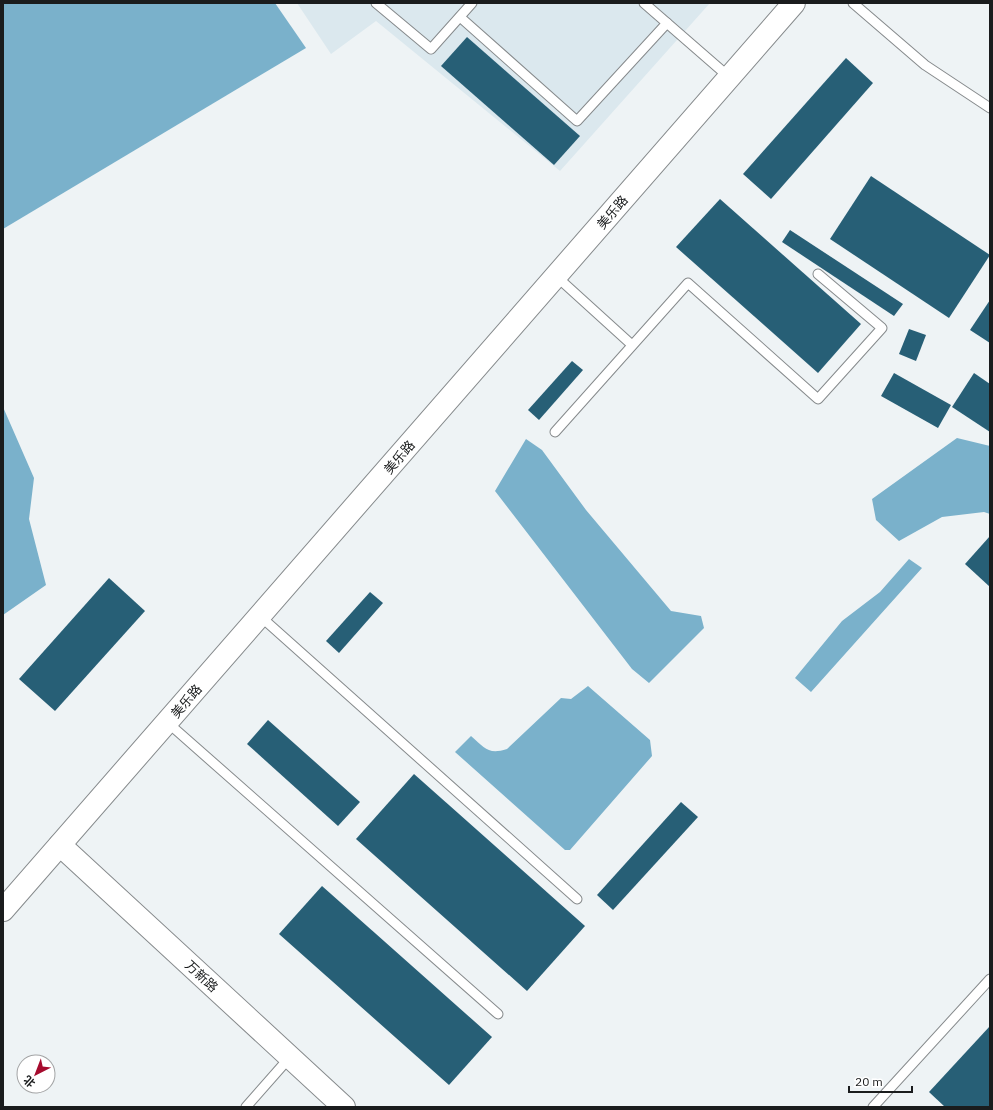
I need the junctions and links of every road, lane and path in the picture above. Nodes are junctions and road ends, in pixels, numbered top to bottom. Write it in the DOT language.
graph roads {
  1 [pos="376,3"];
  2 [pos="472,3"];
  3 [pos="644,3"];
  4 [pos="794,3"];
  5 [pos="853,3"];
  6 [pos="460,17"];
  7 [pos="667,23"];
  8 [pos="729,77"];
  9 [pos="990,108"];
  10 [pos="818,274"];
  11 [pos="556,276"];
  12 [pos="632,345"];
  13 [pos="555,432"];
  14 [pos="260,616"];
  15 [pos="167,722"];
  16 [pos="60,845"];
  17 [pos="577,899"];
  18 [pos="3,910"];
  19 [pos="990,979"];
  20 [pos="498,1014"];
  21 [pos="290,1057"];
  22 [pos="875,1106"];
  23 [pos="246,1107"];
  24 [pos="344,1107"];
  1 -- 6 [label="lane"];
  2 -- 6 [label="lane"];
  3 -- 7 [label="lane"];
  4 -- 8 [label="street, 美乐路"];
  5 -- 9 [label="lane"];
  6 -- 7 [label="lane"];
  7 -- 8 [label="lane"];
  8 -- 11 [label="street, 美乐路"];
  10 -- 12 [label="lane"];
  11 -- 12 [label="lane"];
  11 -- 14 [label="street, 美乐路"];
  12 -- 13 [label="lane"];
  14 -- 15 [label="street, 美乐路"];
  14 -- 17 [label="lane"];
  15 -- 16 [label="street, 美乐路"];
  15 -- 20 [label="lane"];
  16 -- 18 [label="street, 美乐路"];
  16 -- 21 [label="street, 万新路"];
  19 -- 22 [label="lane"];
  21 -- 23 [label="lane"];
  21 -- 24 [label="street, 万新路"];
}
